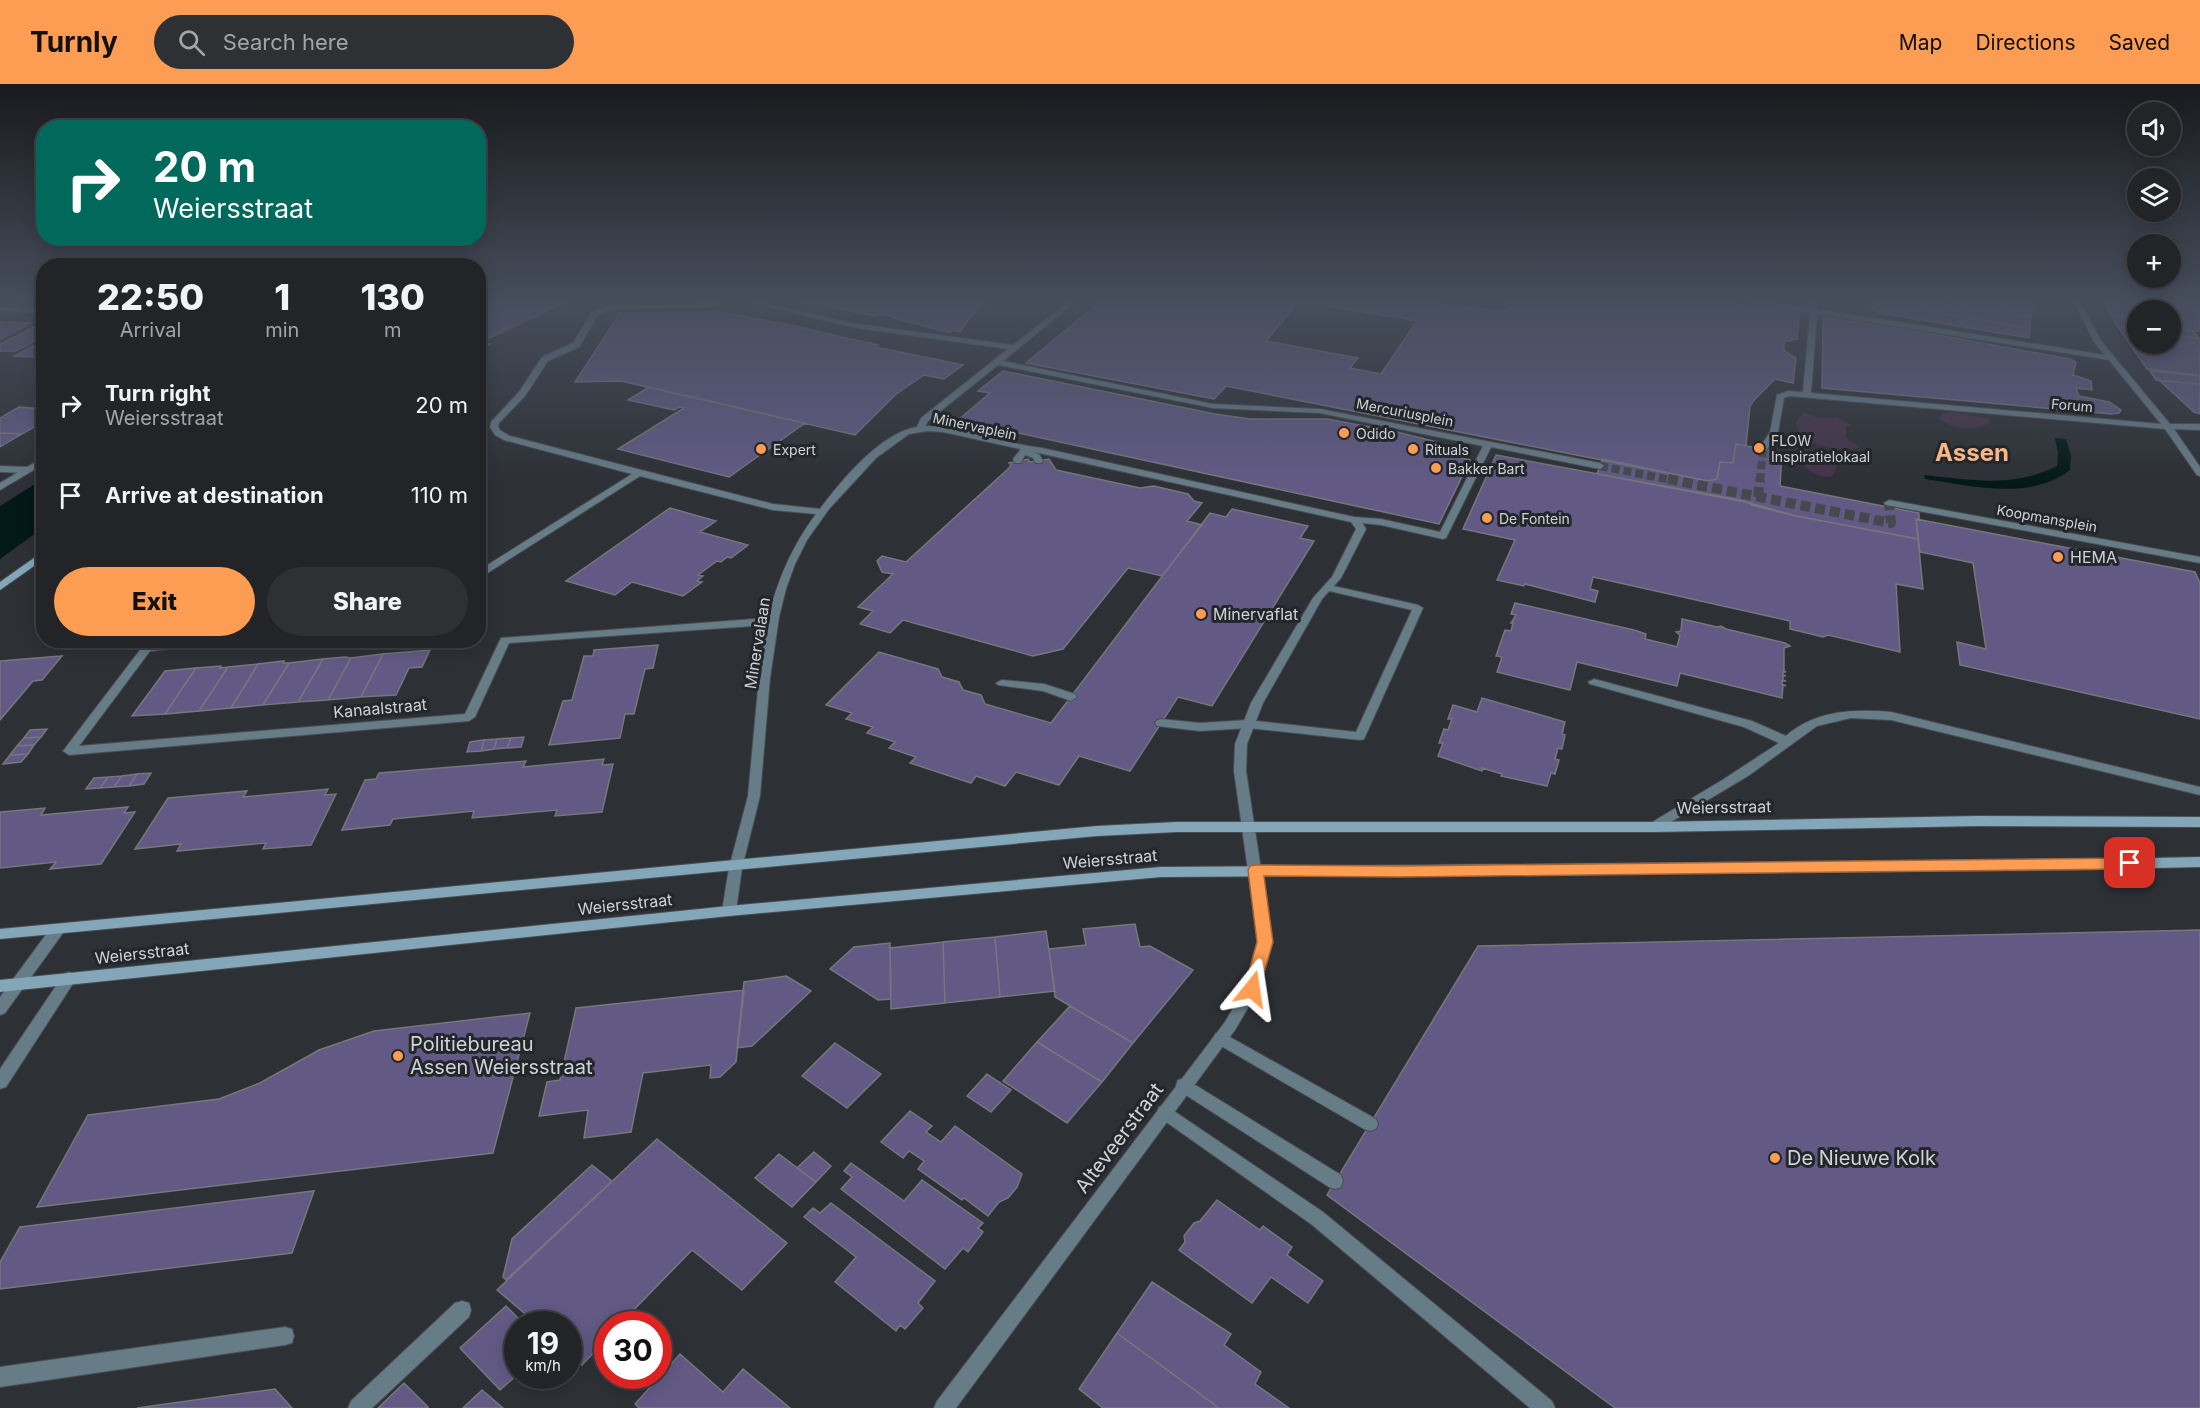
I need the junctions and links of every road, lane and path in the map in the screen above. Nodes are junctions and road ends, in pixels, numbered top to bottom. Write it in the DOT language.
graph roads {
  1 [pos="544,362"];
  2 [pos="997,362"];
  3 [pos="1808,362"];
  4 [pos="2113,362"];
  5 [pos="1807,394"];
  6 [pos="2168,426"];
  7 [pos="2200,427"];
  8 [pos="920,429"];
  9 [pos="1488,444"];
  10 [pos="1763,449"];
  11 [pos="1024,451"];
  12 [pos="1018,461"];
  13 [pos="1039,461"];
  14 [pos="36,465"];
  15 [pos="1600,466"];
  16 [pos="0,468"];
  17 [pos="27,470"];
  18 [pos="639,473"];
  19 [pos="2200,473"];
  20 [pos="0,487"];
  21 [pos="1889,503"];
  22 [pos="823,512"];
  23 [pos="1354,520"];
  24 [pos="36,560"];
  25 [pos="2200,560"];
  26 [pos="486,571"];
  27 [pos="0,587"];
  28 [pos="1329,588"];
  29 [pos="774,621"];
  30 [pos="147,648"];
  31 [pos="1594,682"];
  32 [pos="1002,683"];
  33 [pos="1071,697"];
  34 [pos="1161,723"];
  35 [pos="1248,724"];
  36 [pos="1788,742"];
  37 [pos="2200,791"];
  38 [pos="2200,822"];
  39 [pos="1654,826"];
  40 [pos="1249,827"];
  41 [pos="2200,861"];
  42 [pos="736,864"];
  43 [pos="1255,870"];
  44 [pos="729,911"];
  45 [pos="58,929"];
  46 [pos="0,934"];
  47 [pos="69,978"];
  48 [pos="20,984"];
  49 [pos="0,986"];
  50 [pos="0,1009"];
  51 [pos="1221,1038"];
  52 [pos="0,1082"];
  53 [pos="1184,1085"];
  54 [pos="1165,1112"];
  55 [pos="1370,1124"];
  56 [pos="1335,1181"];
  57 [pos="462,1310"];
  58 [pos="285,1336"];
  59 [pos="0,1377"];
  60 [pos="358,1408"];
  61 [pos="944,1408"];
  62 [pos="1545,1408"];
  1 -- 18 [label="street"];
  2 -- 8 [label="street, Minervalaan"];
  2 -- 9 [label="street, Mercuriusplein"];
  3 -- 5 [label="street"];
  4 -- 6 [label="street"];
  5 -- 6 [label="street, Forum"];
  5 -- 10 [label="street"];
  6 -- 7 [label="street, Forum"];
  6 -- 19 [label="street"];
  8 -- 11 [label="street, Minervaplein"];
  8 -- 22 [label="street, Minervalaan"];
  9 -- 15 [label="street, Mercuriusplein"];
  9 -- 23 [label="street"];
  11 -- 12 [label="street"];
  11 -- 13 [label="street"];
  11 -- 23 [label="street"];
  14 -- 17 [label="street"];
  16 -- 17 [label="street"];
  17 -- 20 [label="street"];
  18 -- 22 [label="street"];
  18 -- 26 [label="street"];
  21 -- 25 [label="street, Koopmansplein"];
  22 -- 29 [label="street, Minervalaan"];
  23 -- 28 [label="street"];
  24 -- 27 [label="main road"];
  28 -- 35 [label="street"];
  28 -- 35 [label="street"];
  29 -- 30 [label="street, Kanaalstraat"];
  29 -- 42 [label="street, Minervalaan"];
  31 -- 36 [label="street"];
  32 -- 33 [label="street"];
  34 -- 35 [label="street"];
  35 -- 40 [label="street"];
  36 -- 37 [label="street"];
  36 -- 39 [label="street"];
  38 -- 39 [label="main road, Weiersstraat"];
  39 -- 40 [label="main road, Weiersstraat"];
  40 -- 42 [label="main road, Weiersstraat"];
  40 -- 43 [label="street"];
  41 -- 43 [label="main road, Weiersstraat"];
  42 -- 44 [label="street, Minervalaan"];
  42 -- 45 [label="main road, Weiersstraat"];
  43 -- 44 [label="main road, Weiersstraat"];
  43 -- 51 [label="street, Alteveerstraat"];
  44 -- 47 [label="main road, Weiersstraat"];
  45 -- 46 [label="main road, Weiersstraat"];
  45 -- 48 [label="street"];
  47 -- 48 [label="main road, Weiersstraat"];
  47 -- 52 [label="street"];
  48 -- 49 [label="main road, Weiersstraat"];
  48 -- 50 [label="street"];
  51 -- 53 [label="street, Alteveerstraat"];
  51 -- 55 [label="street"];
  53 -- 54 [label="street, Alteveerstraat"];
  53 -- 56 [label="street"];
  54 -- 61 [label="street, Alteveerstraat"];
  54 -- 62 [label="street"];
  57 -- 60 [label="street"];
  58 -- 59 [label="street"];
}
